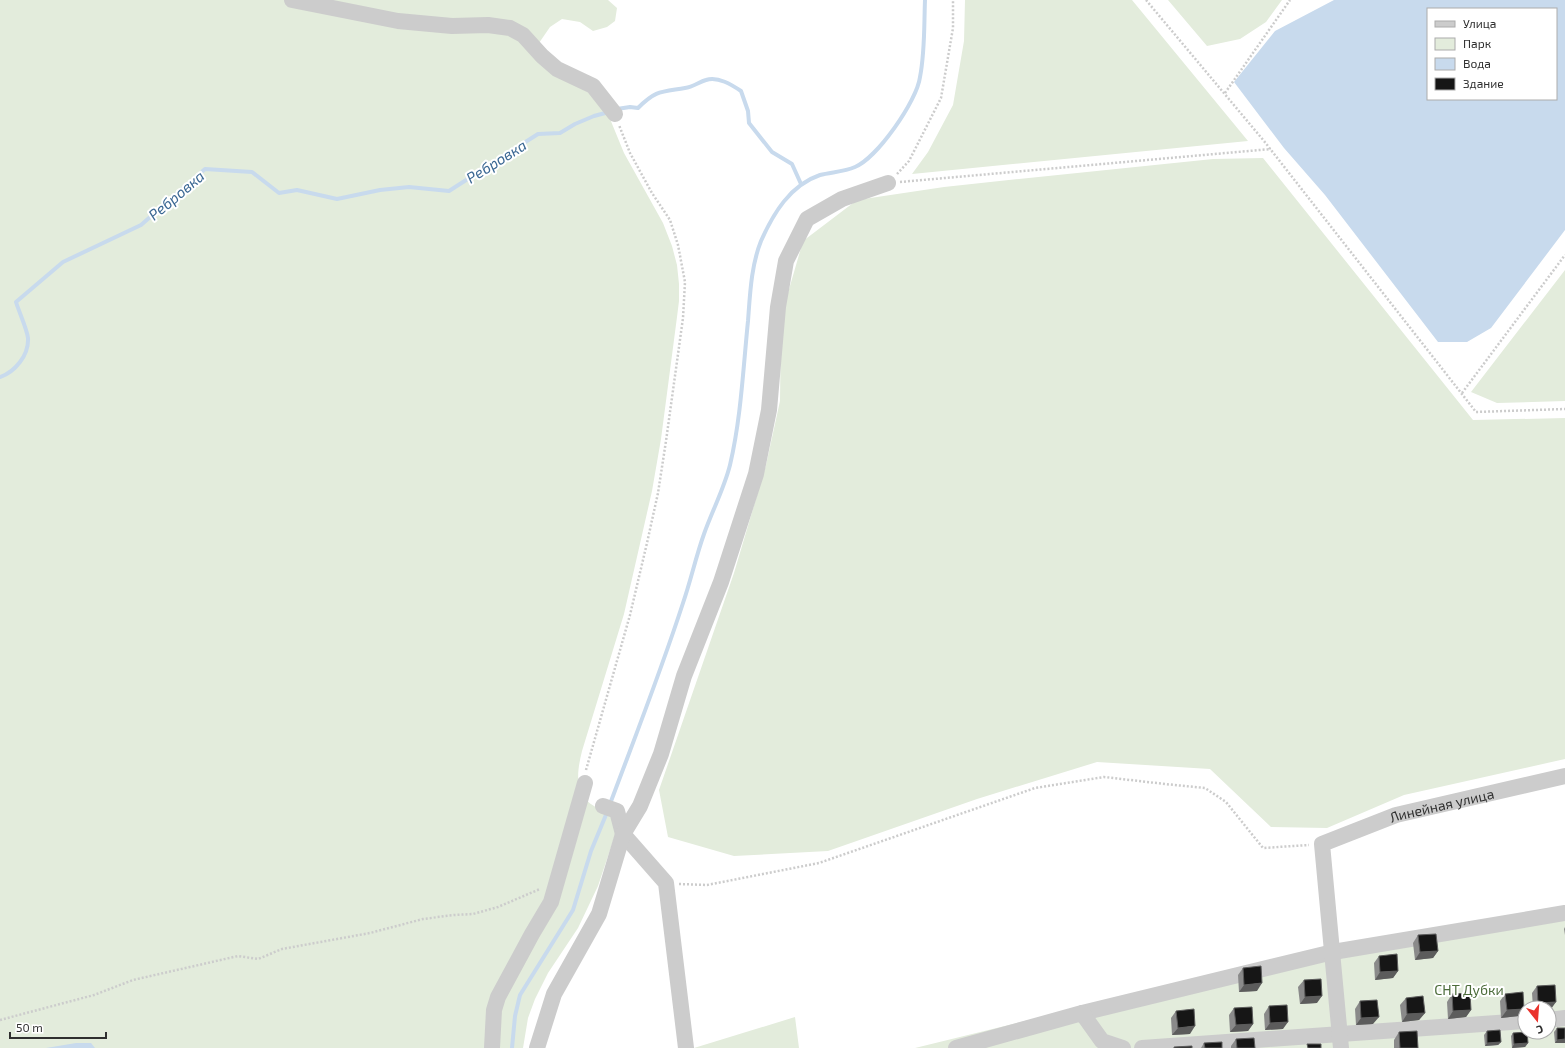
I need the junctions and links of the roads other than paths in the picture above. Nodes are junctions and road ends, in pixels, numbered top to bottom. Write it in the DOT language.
graph roads {
  1 [pos="292,0"];
  2 [pos="615,114"];
  3 [pos="888,183"];
  4 [pos="1565,776"];
  5 [pos="585,783"];
  6 [pos="610,808"];
  7 [pos="623,834"];
  8 [pos="1565,913"];
  9 [pos="1333,952"];
  10 [pos="1082,1013"];
  11 [pos="1517,1022"];
  12 [pos="1341,1041"];
  13 [pos="492,1048"];
  14 [pos="537,1048"];
  15 [pos="686,1048"];
  16 [pos="956,1048"];
  17 [pos="1123,1048"];
  18 [pos="1142,1048"];
  1 -- 2 [label="street"];
  3 -- 7 [label="street"];
  4 -- 9 [label="street, Линейная улица"];
  5 -- 13 [label="street"];
  6 -- 7 [label="street"];
  7 -- 14 [label="street"];
  7 -- 15 [label="street"];
  8 -- 9 [label="street"];
  9 -- 10 [label="street"];
  9 -- 12 [label="street"];
  10 -- 16 [label="street"];
  10 -- 17 [label="street"];
  11 -- 12 [label="street"];
  12 -- 18 [label="street"];
}
